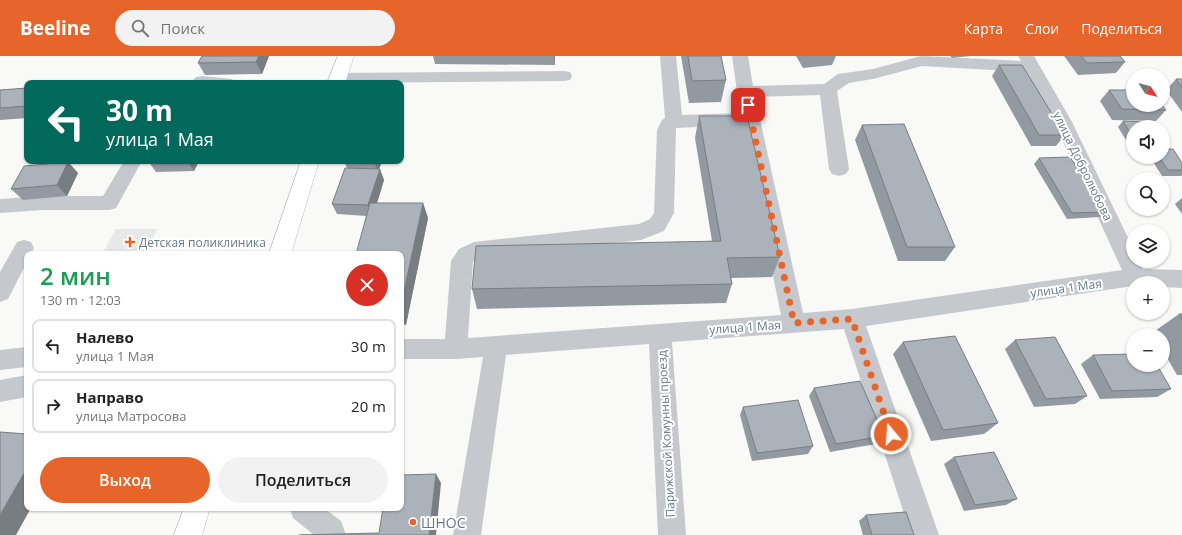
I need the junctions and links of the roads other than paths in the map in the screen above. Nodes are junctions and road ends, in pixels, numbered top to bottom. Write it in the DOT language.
graph roads {
  1 [pos="346,56"];
  2 [pos="668,56"];
  3 [pos="740,56"];
  4 [pos="921,59"];
  5 [pos="1029,61"];
  6 [pos="564,76"];
  7 [pos="337,80"];
  8 [pos="828,88"];
  9 [pos="746,92"];
  10 [pos="750,119"];
  11 [pos="674,121"];
  12 [pos="131,164"];
  13 [pos="309,164"];
  14 [pos="839,169"];
  15 [pos="0,206"];
  16 [pos="24,248"];
  17 [pos="281,251"];
  18 [pos="1136,276"];
  19 [pos="1126,278"];
  20 [pos="1170,278"];
  21 [pos="1182,279"];
  22 [pos="0,293"];
  23 [pos="852,319"];
  24 [pos="794,323"];
  25 [pos="660,334"];
  26 [pos="496,346"];
  27 [pos="456,349"];
  28 [pos="404,350"];
  29 [pos="24,357"];
  30 [pos="0,360"];
  31 [pos="24,387"];
  32 [pos="0,391"];
  33 [pos="196,511"];
  34 [pos="307,511"];
  35 [pos="188,535"];
  36 [pos="332,535"];
  37 [pos="467,535"];
  38 [pos="672,535"];
  39 [pos="925,535"];
  1 -- 7 [label="main road"];
  2 -- 11 [label="street"];
  3 -- 9 [label="street"];
  4 -- 5 [label="street"];
  4 -- 8 [label="street"];
  5 -- 18 [label="street, улица Добролюбова"];
  6 -- 7 [label="street"];
  8 -- 9 [label="street"];
  8 -- 14 [label="street"];
  9 -- 10 [label="street"];
  10 -- 11 [label="street"];
  10 -- 24 [label="street"];
  11 -- 27 [label="street"];
  12 -- 15 [label="street"];
  13 -- 17 [label="main road"];
  16 -- 22 [label="street"];
  19 -- 23 [label="street, улица 1 Мая"];
  20 -- 21 [label="street, улица 1 Мая"];
  23 -- 24 [label="street, улица 1 Мая"];
  23 -- 39 [label="street"];
  24 -- 25 [label="street, улица 1 Мая"];
  25 -- 26 [label="street, улица 1 Мая"];
  25 -- 38 [label="street, Парижской Комунны проезд"];
  26 -- 27 [label="street, улица 1 Мая"];
  26 -- 37 [label="street"];
  27 -- 28 [label="street, улица 1 Мая"];
  29 -- 30 [label="street"];
  31 -- 32 [label="street"];
  33 -- 35 [label="main road"];
  34 -- 36 [label="street"];
}
